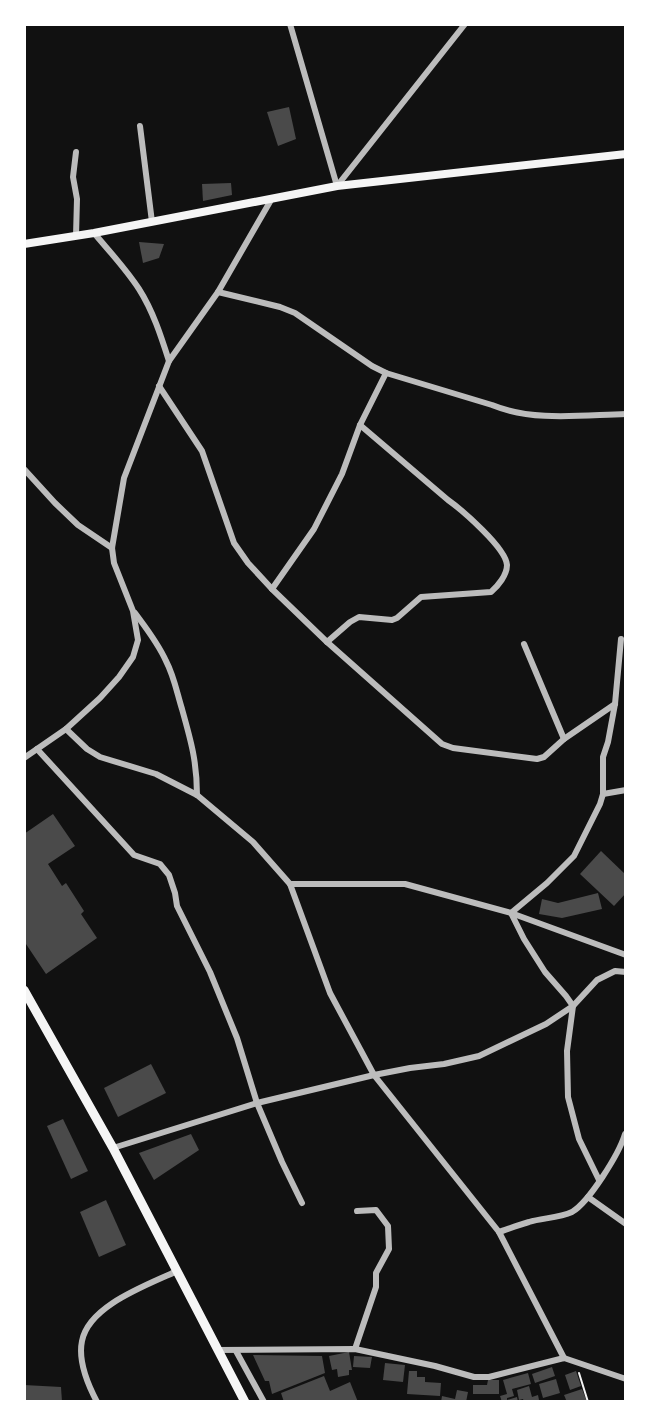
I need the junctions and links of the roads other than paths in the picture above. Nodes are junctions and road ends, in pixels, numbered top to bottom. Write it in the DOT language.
graph roads {
  1 [pos="290,24"];
  2 [pos="465,24"];
  3 [pos="140,126"];
  4 [pos="76,152"];
  5 [pos="626,154"];
  6 [pos="337,186"];
  7 [pos="271,200"];
  8 [pos="152,222"];
  9 [pos="94,233"];
  10 [pos="76,236"];
  11 [pos="24,244"];
  12 [pos="218,292"];
  13 [pos="169,361"];
  14 [pos="386,373"];
  15 [pos="159,386"];
  16 [pos="626,414"];
  17 [pos="360,425"];
  18 [pos="24,469"];
  19 [pos="112,548"];
  20 [pos="272,589"];
  21 [pos="133,611"];
  22 [pos="621,639"];
  23 [pos="327,642"];
  24 [pos="524,644"];
  25 [pos="615,704"];
  26 [pos="66,729"];
  27 [pos="564,739"];
  28 [pos="37,749"];
  29 [pos="24,758"];
  30 [pos="626,790"];
  31 [pos="603,794"];
  32 [pos="197,795"];
  33 [pos="290,884"];
  34 [pos="511,913"];
  35 [pos="626,955"];
  36 [pos="626,972"];
  37 [pos="25,995"];
  38 [pos="573,1006"];
  39 [pos="374,1075"];
  40 [pos="257,1103"];
  41 [pos="625,1134"];
  42 [pos="113,1148"];
  43 [pos="599,1180"];
  44 [pos="588,1197"];
  45 [pos="302,1203"];
  46 [pos="357,1211"];
  47 [pos="626,1224"];
  48 [pos="499,1232"];
  49 [pos="177,1271"];
  50 [pos="355,1349"];
  51 [pos="218,1350"];
  52 [pos="236,1351"];
  53 [pos="564,1358"];
  54 [pos="626,1379"];
  55 [pos="91,1390"];
  56 [pos="88,1402"];
  57 [pos="97,1402"];
  58 [pos="245,1402"];
  59 [pos="264,1402"];
  1 -- 6 [label="street"];
  2 -- 6 [label="street"];
  3 -- 8 [label="street"];
  4 -- 10 [label="street"];
  5 -- 6 [label="main road"];
  6 -- 7 [label="main road"];
  7 -- 8 [label="main road"];
  7 -- 12 [label="street"];
  8 -- 9 [label="main road"];
  9 -- 10 [label="main road"];
  9 -- 13 [label="street"];
  10 -- 11 [label="main road"];
  12 -- 13 [label="street"];
  12 -- 14 [label="street"];
  13 -- 15 [label="street"];
  14 -- 16 [label="street"];
  14 -- 17 [label="street"];
  15 -- 19 [label="street"];
  15 -- 20 [label="street"];
  17 -- 20 [label="street"];
  17 -- 23 [label="street"];
  18 -- 19 [label="street"];
  19 -- 21 [label="street"];
  20 -- 23 [label="street"];
  21 -- 26 [label="street"];
  21 -- 32 [label="street"];
  22 -- 25 [label="street"];
  23 -- 27 [label="street"];
  24 -- 27 [label="street"];
  25 -- 27 [label="street"];
  25 -- 31 [label="street"];
  26 -- 28 [label="street"];
  26 -- 32 [label="street"];
  28 -- 29 [label="street"];
  28 -- 40 [label="street"];
  30 -- 31 [label="street"];
  31 -- 34 [label="street"];
  32 -- 33 [label="street"];
  33 -- 34 [label="street"];
  33 -- 39 [label="street"];
  34 -- 35 [label="street"];
  34 -- 38 [label="street"];
  36 -- 38 [label="street"];
  37 -- 42 [label="main road"];
  38 -- 39 [label="street"];
  38 -- 43 [label="street"];
  39 -- 40 [label="street"];
  39 -- 48 [label="street"];
  40 -- 42 [label="street"];
  40 -- 45 [label="street"];
  41 -- 43 [label="street"];
  42 -- 49 [label="main road"];
  43 -- 44 [label="street"];
  44 -- 47 [label="street"];
  44 -- 48 [label="street"];
  46 -- 50 [label="street"];
  48 -- 53 [label="street"];
  49 -- 51 [label="main road"];
  49 -- 55 [label="street"];
  50 -- 52 [label="street"];
  50 -- 53 [label="street"];
  51 -- 52 [label="street"];
  51 -- 58 [label="main road"];
  52 -- 59 [label="street"];
  53 -- 54 [label="street"];
  55 -- 56 [label="street"];
  55 -- 57 [label="street"];
}
